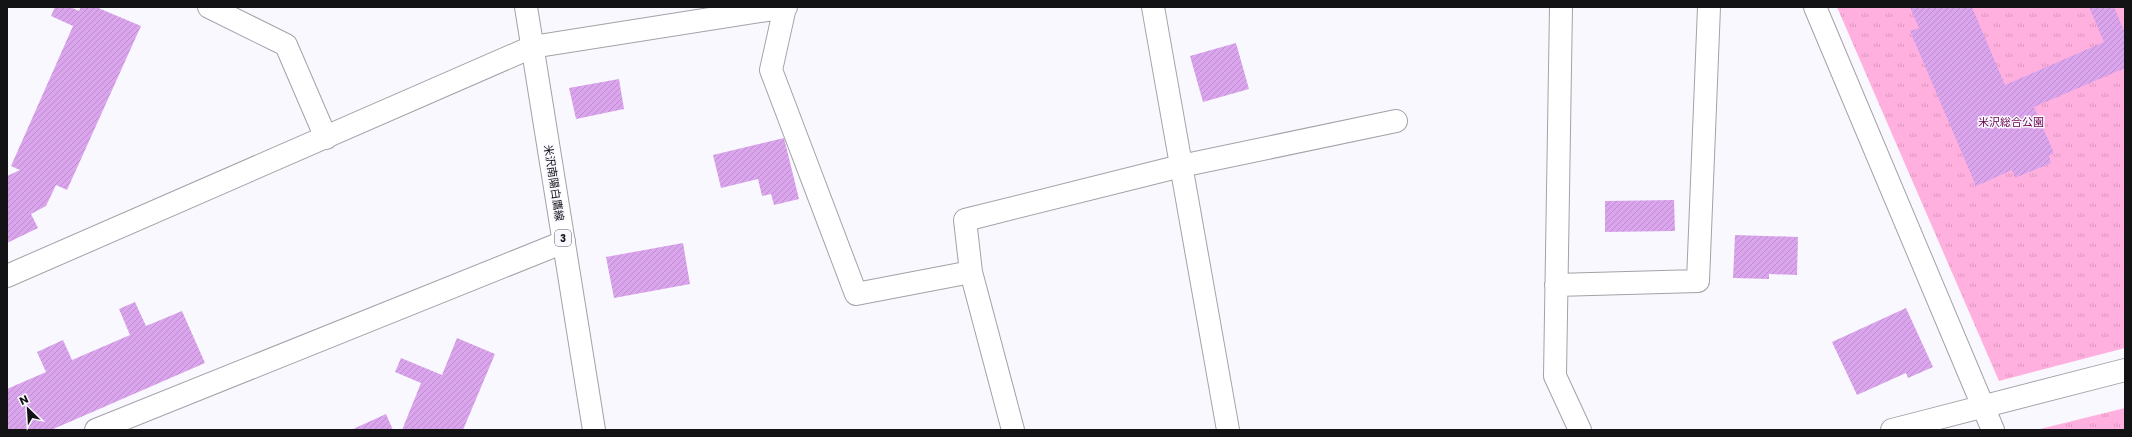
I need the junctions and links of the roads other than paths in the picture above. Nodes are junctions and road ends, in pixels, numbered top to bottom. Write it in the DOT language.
graph roads {
  1 [pos="209,7"];
  2 [pos="526,7"];
  3 [pos="785,7"];
  4 [pos="1153,7"];
  5 [pos="1561,7"];
  6 [pos="1710,7"];
  7 [pos="1815,7"];
  8 [pos="532,47"];
  9 [pos="1396,121"];
  10 [pos="326,138"];
  11 [pos="1181,166"];
  12 [pos="564,242"];
  13 [pos="971,272"];
  14 [pos="7,276"];
  15 [pos="1556,285"];
  16 [pos="2125,370"];
  17 [pos="1983,406"];
  18 [pos="96,430"];
  19 [pos="594,430"];
  20 [pos="1013,430"];
  21 [pos="1228,430"];
  22 [pos="1580,430"];
  23 [pos="1892,430"];
  24 [pos="1993,430"];
  1 -- 10 [label="street"];
  2 -- 8 [label="street, 米沢南陽白鷹線 / 3"];
  3 -- 8 [label="street"];
  3 -- 13 [label="street"];
  4 -- 11 [label="street"];
  5 -- 15 [label="street"];
  6 -- 15 [label="street"];
  7 -- 17 [label="street"];
  8 -- 10 [label="street"];
  8 -- 12 [label="street, 米沢南陽白鷹線 / 3"];
  9 -- 11 [label="street"];
  10 -- 14 [label="street"];
  11 -- 13 [label="street"];
  11 -- 21 [label="street"];
  12 -- 18 [label="street"];
  12 -- 19 [label="street, 米沢南陽白鷹線 / 3"];
  13 -- 20 [label="street"];
  15 -- 22 [label="street"];
  16 -- 17 [label="street"];
  17 -- 23 [label="street"];
  17 -- 24 [label="street"];
}
